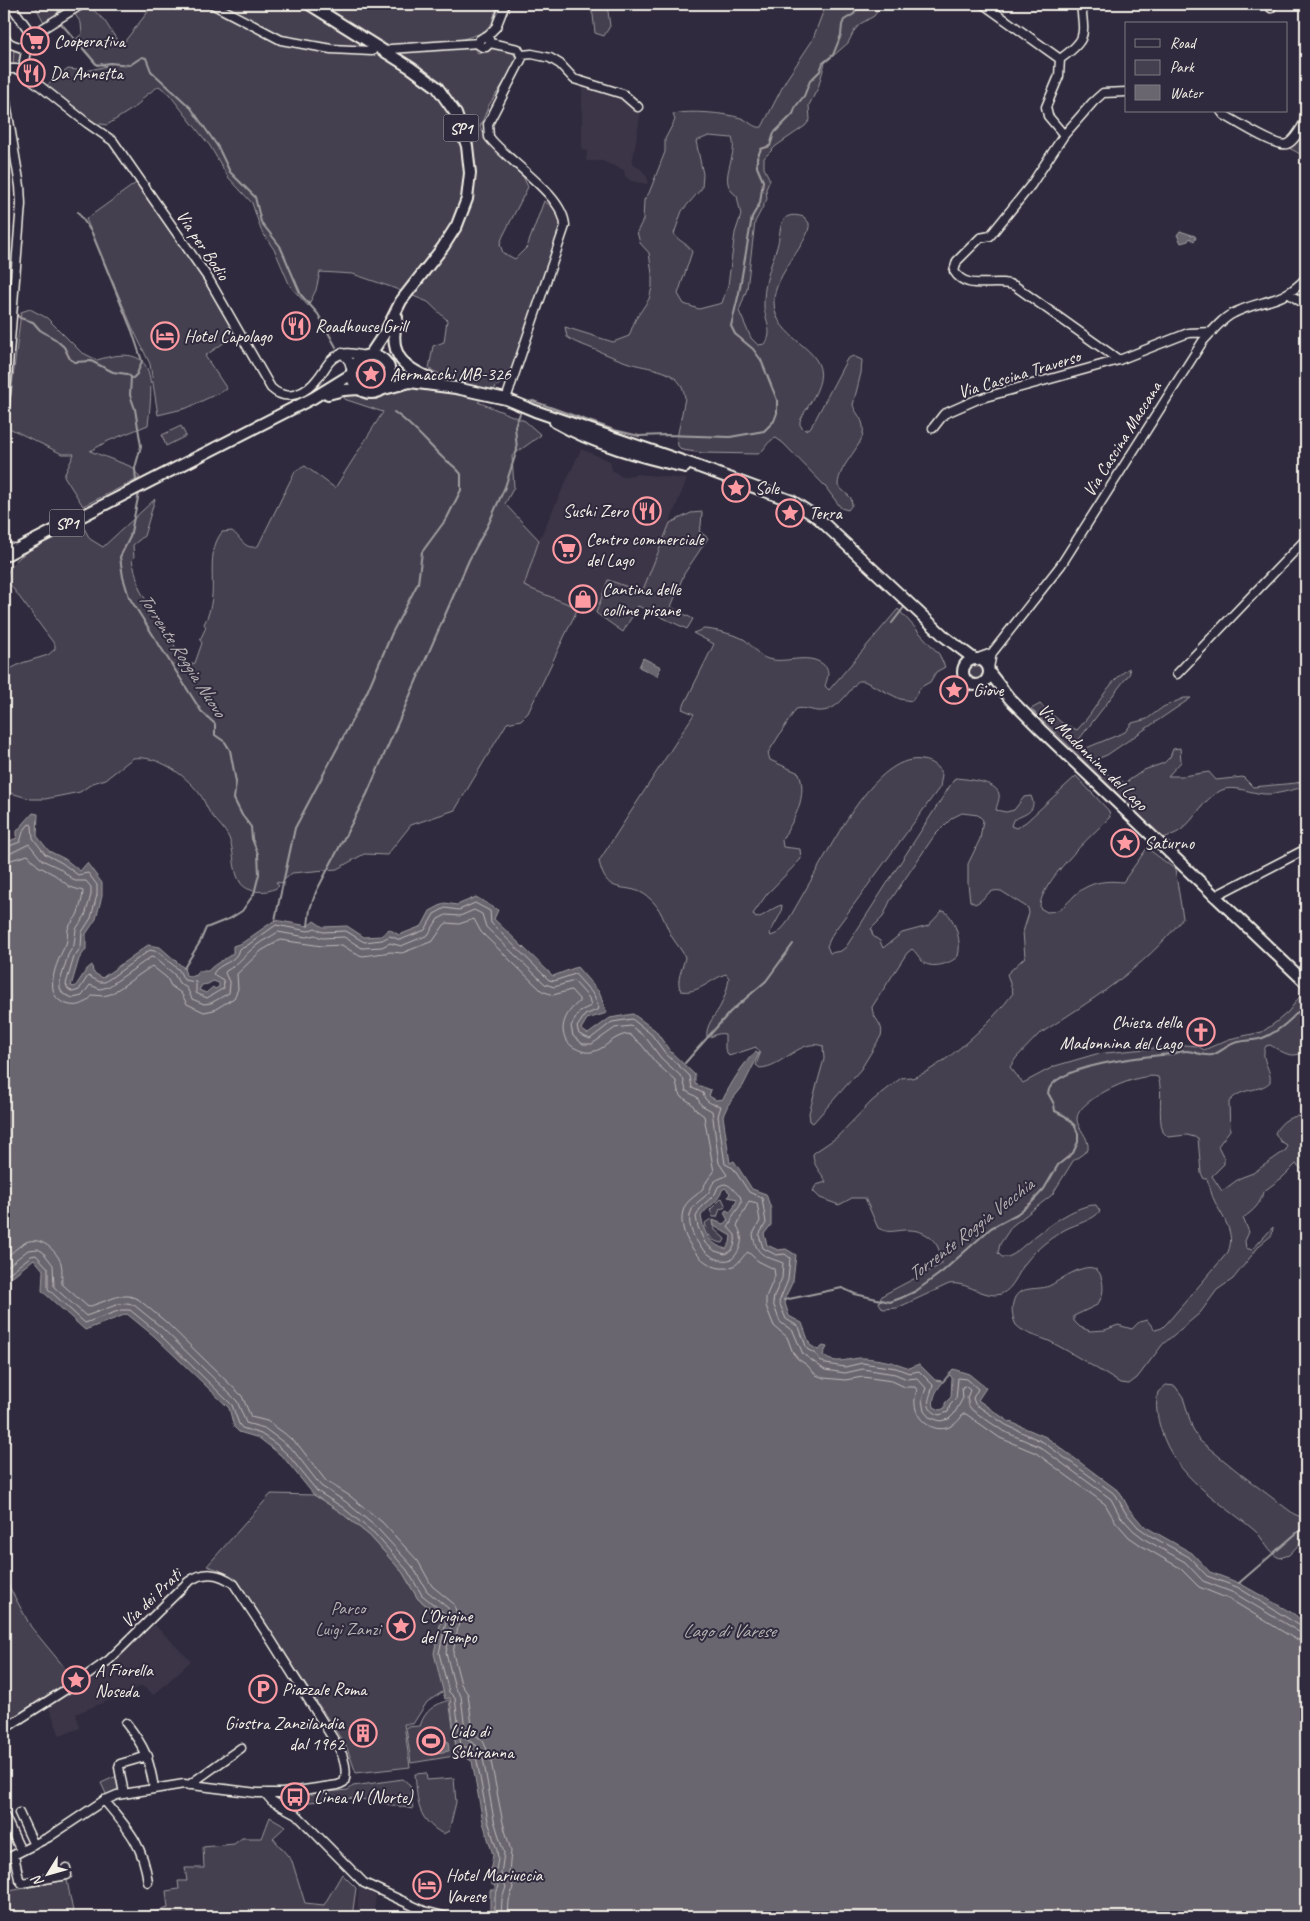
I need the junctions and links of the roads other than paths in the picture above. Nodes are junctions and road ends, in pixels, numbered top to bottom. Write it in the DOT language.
graph roads {
  1 [pos="10,4"];
  2 [pos="82,4"];
  3 [pos="212,4"];
  4 [pos="309,4"];
  5 [pos="505,4"];
  6 [pos="983,4"];
  7 [pos="1081,4"];
  8 [pos="28,37"];
  9 [pos="4,38"];
  10 [pos="488,40"];
  11 [pos="25,49"];
  12 [pos="391,49"];
  13 [pos="372,51"];
  14 [pos="522,55"];
  15 [pos="1060,59"];
  16 [pos="4,69"];
  17 [pos="25,73"];
  18 [pos="4,91"];
  19 [pos="1125,92"];
  20 [pos="638,107"];
  21 [pos="1222,112"];
  22 [pos="1306,120"];
  23 [pos="1064,135"];
  24 [pos="1306,278"];
  25 [pos="1289,294"];
  26 [pos="401,301"];
  27 [pos="1306,305"];
  28 [pos="386,331"];
  29 [pos="1212,332"];
  30 [pos="342,353"];
  31 [pos="368,355"];
  32 [pos="385,360"];
  33 [pos="1119,360"];
  34 [pos="352,372"];
  35 [pos="391,372"];
  36 [pos="410,382"];
  37 [pos="456,388"];
  38 [pos="358,389"];
  39 [pos="384,389"];
  40 [pos="313,398"];
  41 [pos="506,399"];
  42 [pos="535,411"];
  43 [pos="4,416"];
  44 [pos="933,428"];
  45 [pos="591,430"];
  46 [pos="627,451"];
  47 [pos="663,454"];
  48 [pos="737,480"];
  49 [pos="1306,540"];
  50 [pos="4,546"];
  51 [pos="16,549"];
  52 [pos="4,556"];
  53 [pos="945,637"];
  54 [pos="992,653"];
  55 [pos="976,658"];
  56 [pos="963,667"];
  57 [pos="989,670"];
  58 [pos="1177,674"];
  59 [pos="981,684"];
  60 [pos="1010,699"];
  61 [pos="1306,849"];
  62 [pos="1215,896"];
  63 [pos="1306,983"];
  64 [pos="126,1723"];
  65 [pos="4,1729"];
  66 [pos="241,1748"];
  67 [pos="148,1756"];
  68 [pos="189,1785"];
  69 [pos="154,1788"];
  70 [pos="265,1793"];
  71 [pos="124,1794"];
  72 [pos="104,1800"];
  73 [pos="19,1813"];
  74 [pos="4,1815"];
  75 [pos="34,1845"];
  76 [pos="18,1853"];
  77 [pos="4,1860"];
  78 [pos="66,1868"];
  79 [pos="148,1882"];
  80 [pos="426,1915"];
  81 [pos="447,1917"];
  1 -- 8 [label="street"];
  2 -- 8 [label="street"];
  3 -- 13 [label="street"];
  4 -- 26 [label="main road, SP1"];
  5 -- 10 [label="street"];
  6 -- 15 [label="street"];
  7 -- 15 [label="street"];
  8 -- 11 [label="street"];
  9 -- 11 [label="street"];
  10 -- 12 [label="street"];
  10 -- 14 [label="street"];
  11 -- 17 [label="street"];
  14 -- 20 [label="street"];
  14 -- 41 [label="street"];
  15 -- 23 [label="street"];
  16 -- 17 [label="street"];
  17 -- 30 [label="street, Via per Bodio"];
  18 -- 43 [label="street"];
  19 -- 23 [label="street"];
  21 -- 22 [label="street"];
  23 -- 33 [label="street"];
  24 -- 25 [label="street, Via Cascina Maccana"];
  25 -- 27 [label="street"];
  25 -- 29 [label="street, Via Cascina Maccana"];
  26 -- 28 [label="main road, SP1"];
  26 -- 37 [label="main road"];
  28 -- 31 [label="main road, SP1"];
  28 -- 32 [label="main road, SP1"];
  29 -- 33 [label="street, Via Cascina Traverso"];
  29 -- 54 [label="street, Via Cascina Maccana"];
  30 -- 31 [label="street"];
  30 -- 34 [label="street"];
  31 -- 32 [label="main road"];
  31 -- 34 [label="main road, SP1"];
  32 -- 35 [label="main road, SP1"];
  33 -- 44 [label="street, Via Cascina Traverso"];
  34 -- 38 [label="main road"];
  34 -- 40 [label="main road, SP1"];
  35 -- 36 [label="main road"];
  35 -- 39 [label="main road"];
  36 -- 37 [label="main road"];
  36 -- 39 [label="main road"];
  37 -- 41 [label="main road"];
  38 -- 39 [label="main road, SP1"];
  38 -- 40 [label="main road, SP1"];
  40 -- 51 [label="main road, SP1"];
  41 -- 42 [label="main road"];
  42 -- 45 [label="main road"];
  42 -- 46 [label="main road"];
  45 -- 46 [label="main road"];
  45 -- 47 [label="main road"];
  46 -- 47 [label="main road"];
  46 -- 48 [label="main road"];
  47 -- 48 [label="main road"];
  48 -- 53 [label="main road"];
  49 -- 58 [label="street"];
  50 -- 51 [label="street"];
  51 -- 52 [label="main road, SP1"];
  53 -- 55 [label="main road"];
  53 -- 56 [label="main road"];
  54 -- 55 [label="street"];
  54 -- 57 [label="street, Via Cascina Maccana"];
  55 -- 56 [label="main road"];
  55 -- 57 [label="main road"];
  56 -- 59 [label="main road"];
  57 -- 59 [label="main road"];
  57 -- 60 [label="main road, Via Madonnina del Lago"];
  59 -- 60 [label="main road, Via Madonnina del Lago"];
  60 -- 62 [label="main road, Via Madonnina del Lago"];
  61 -- 62 [label="street"];
  62 -- 63 [label="main road, Via Madonnina del Lago"];
  64 -- 67 [label="street"];
  65 -- 70 [label="street, Via dei Prati"];
  66 -- 68 [label="street"];
  67 -- 69 [label="street"];
  67 -- 71 [label="street"];
  68 -- 69 [label="street"];
  68 -- 70 [label="street"];
  69 -- 71 [label="street"];
  70 -- 80 [label="street"];
  71 -- 72 [label="street"];
  72 -- 75 [label="street"];
  72 -- 79 [label="street"];
  73 -- 75 [label="street"];
  74 -- 76 [label="street"];
  75 -- 76 [label="street"];
  76 -- 77 [label="street"];
  76 -- 78 [label="street"];
  80 -- 81 [label="street"];
}
